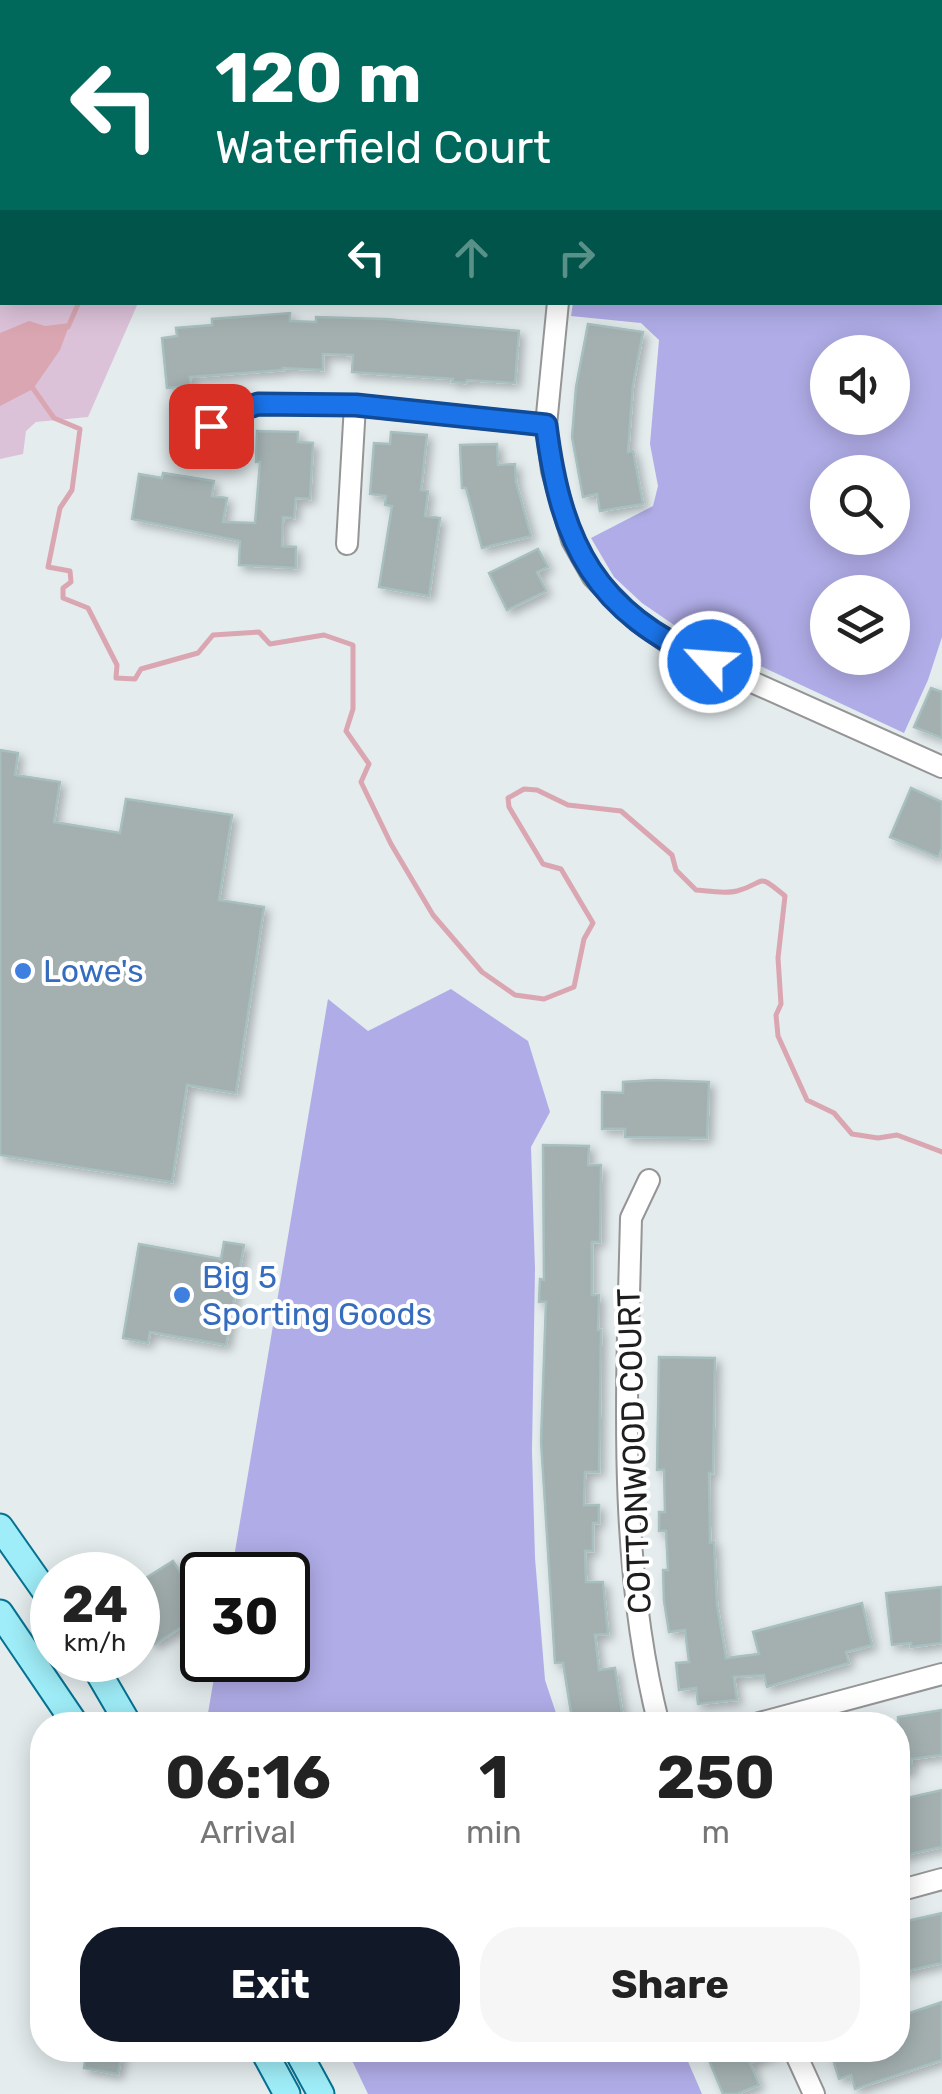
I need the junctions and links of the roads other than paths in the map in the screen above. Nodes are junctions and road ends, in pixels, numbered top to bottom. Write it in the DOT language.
graph roads {
  1 [pos="557,310"];
  2 [pos="356,405"];
  3 [pos="546,425"];
  4 [pos="193,437"];
  5 [pos="347,544"];
  6 [pos="942,767"];
  7 [pos="648,1180"];
  8 [pos="0,1527"];
  9 [pos="30,1570"];
  10 [pos="5,1625"];
  11 [pos="942,1674"];
  12 [pos="104,1682"];
  13 [pos="67,1712"];
  14 [pos="121,1712"];
  15 [pos="656,1712"];
  16 [pos="800,1712"];
  17 [pos="942,1879"];
  18 [pos="910,1888"];
  19 [pos="270,2062"];
  20 [pos="304,2062"];
  21 [pos="799,2062"];
  22 [pos="287,2094"];
  23 [pos="321,2094"];
  24 [pos="814,2094"];
  1 -- 3 [label="street"];
  2 -- 3 [label="street"];
  2 -- 4 [label="street"];
  2 -- 5 [label="street"];
  3 -- 6 [label="street"];
  7 -- 15 [label="street, COTTONWOOD COURT"];
  8 -- 9 [label="main road"];
  10 -- 13 [label="main road"];
  11 -- 16 [label="street"];
  12 -- 14 [label="main road"];
  17 -- 18 [label="street"];
  19 -- 22 [label="main road"];
  20 -- 23 [label="main road"];
  21 -- 24 [label="street"];
}
